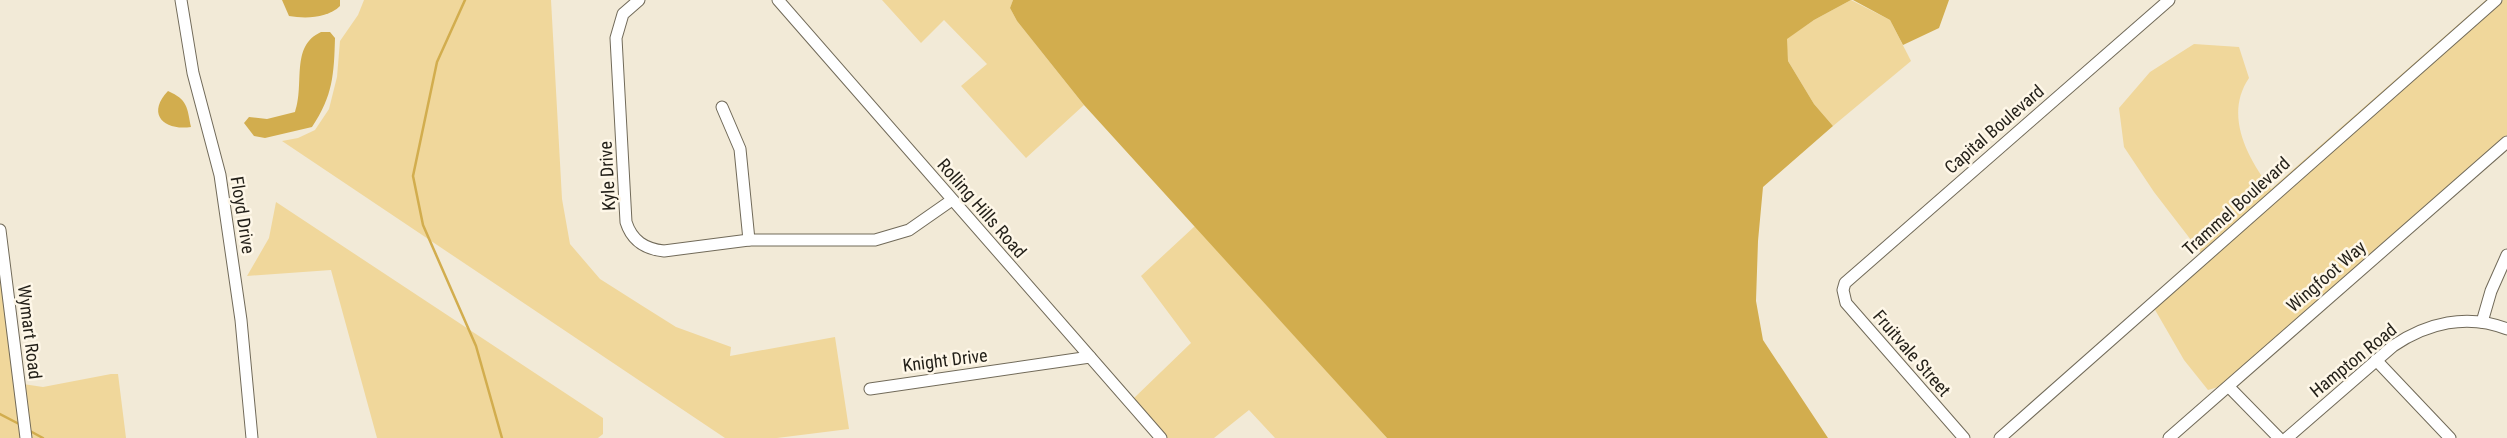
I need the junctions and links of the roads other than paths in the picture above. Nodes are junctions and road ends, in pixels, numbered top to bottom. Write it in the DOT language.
graph roads {
  1 [pos="181,0"];
  2 [pos="639,0"];
  3 [pos="778,0"];
  4 [pos="2169,0"];
  5 [pos="2496,0"];
  6 [pos="722,108"];
  7 [pos="2507,142"];
  8 [pos="952,200"];
  9 [pos="0,230"];
  10 [pos="749,240"];
  11 [pos="2507,255"];
  12 [pos="1844,286"];
  13 [pos="2482,322"];
  14 [pos="2507,329"];
  15 [pos="1090,357"];
  16 [pos="2376,360"];
  17 [pos="2229,387"];
  18 [pos="870,389"];
  19 [pos="26,438"];
  20 [pos="252,438"];
  21 [pos="1161,438"];
  22 [pos="1964,438"];
  23 [pos="2000,438"];
  24 [pos="2169,438"];
  25 [pos="2279,438"];
  26 [pos="2287,438"];
  27 [pos="2450,438"];
  1 -- 20 [label="street, Floyd Drive"];
  2 -- 10 [label="street, Kyle Drive"];
  3 -- 8 [label="street, Rolling Hills Road"];
  4 -- 12 [label="street, Capital Boulevard"];
  5 -- 23 [label="street, Trammel Boulevard"];
  6 -- 10 [label="street"];
  7 -- 17 [label="street, Wingfoot Way"];
  8 -- 10 [label="street, Kyle Drive"];
  8 -- 15 [label="street, Rolling Hills Road"];
  9 -- 19 [label="street, Wymart Road"];
  11 -- 13 [label="street"];
  12 -- 22 [label="street, Fruitvale Street"];
  13 -- 14 [label="street, Hampton Road"];
  13 -- 16 [label="street, Hampton Road"];
  15 -- 18 [label="street, Knight Drive"];
  15 -- 21 [label="street, Rolling Hills Road"];
  16 -- 26 [label="street, Hampton Road"];
  16 -- 27 [label="street"];
  17 -- 24 [label="street, Wingfoot Way"];
  17 -- 25 [label="street"];
}
